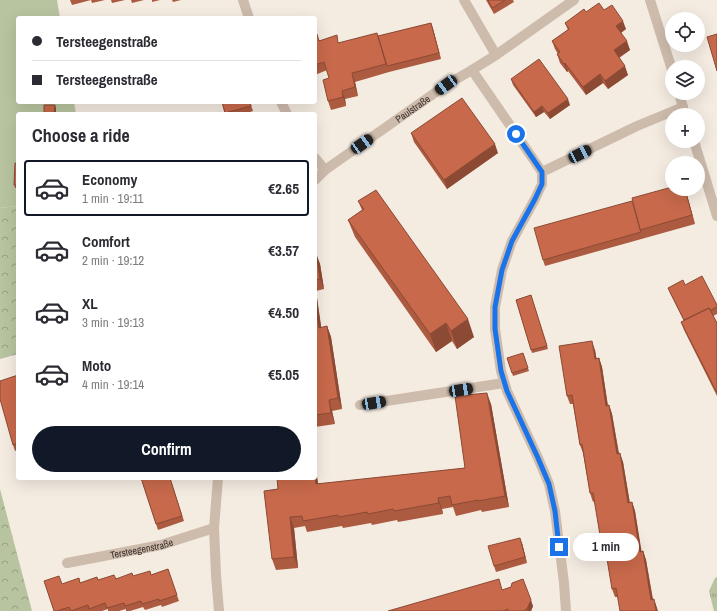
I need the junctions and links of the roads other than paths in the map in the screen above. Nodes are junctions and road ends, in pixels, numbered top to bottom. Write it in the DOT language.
graph roads {
  1 [pos="243,0"];
  2 [pos="464,0"];
  3 [pos="574,0"];
  4 [pos="650,0"];
  5 [pos="247,16"];
  6 [pos="496,55"];
  7 [pos="669,60"];
  8 [pos="472,70"];
  9 [pos="665,117"];
  10 [pos="696,148"];
  11 [pos="317,160"];
  12 [pos="325,170"];
  13 [pos="542,172"];
  14 [pos="317,178"];
  15 [pos="717,216"];
  16 [pos="504,383"];
  17 [pos="360,405"];
  18 [pos="218,480"];
  19 [pos="214,528"];
  20 [pos="67,563"];
  21 [pos="219,611"];
  22 [pos="566,611"];
  1 -- 5 [label="street"];
  2 -- 6 [label="street"];
  3 -- 6 [label="street, Paulstraße"];
  4 -- 7 [label="street"];
  6 -- 8 [label="street, Paulstraße"];
  8 -- 12 [label="street, Paulstraße"];
  8 -- 13 [label="street"];
  9 -- 13 [label="street"];
  10 -- 15 [label="street"];
  11 -- 12 [label="street"];
  12 -- 14 [label="street"];
  13 -- 16 [label="street"];
  16 -- 17 [label="street"];
  16 -- 22 [label="street"];
  18 -- 19 [label="street"];
  19 -- 20 [label="street, Tersteegenstraße"];
  19 -- 21 [label="street"];
}
